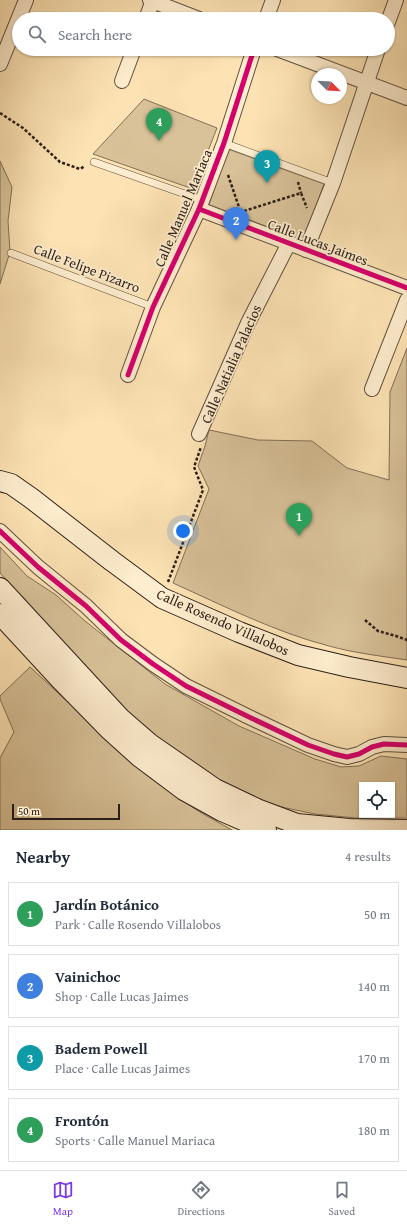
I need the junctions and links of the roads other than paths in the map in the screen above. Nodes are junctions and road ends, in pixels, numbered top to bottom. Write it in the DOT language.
graph roads {
  1 [pos="26,0"];
  2 [pos="152,0"];
  3 [pos="273,0"];
  4 [pos="396,0"];
  5 [pos="21,12"];
  6 [pos="148,12"];
  7 [pos="182,12"];
  8 [pos="269,12"];
  9 [pos="392,12"];
  10 [pos="12,34"];
  11 [pos="131,56"];
  12 [pos="252,56"];
  13 [pos="296,56"];
  14 [pos="375,56"];
  15 [pos="0,64"];
  16 [pos="122,81"];
  17 [pos="366,82"];
  18 [pos="407,98"];
  19 [pos="224,143"];
  20 [pos="94,162"];
  21 [pos="333,183"];
  22 [pos="200,205"];
  23 [pos="289,243"];
  24 [pos="306,250"];
  25 [pos="11,253"];
  26 [pos="407,288"];
  27 [pos="407,300"];
  28 [pos="153,307"];
  29 [pos="128,375"];
  30 [pos="372,389"];
  31 [pos="199,434"];
  32 [pos="0,481"];
  33 [pos="0,531"];
  34 [pos="0,588"];
  35 [pos="0,614"];
  36 [pos="407,678"];
  37 [pos="407,745"];
  38 [pos="266,830"];
  39 [pos="407,830"];
  1 -- 5 [label="street"];
  2 -- 6 [label="street"];
  2 -- 7 [label="street"];
  3 -- 8 [label="street"];
  4 -- 9 [label="street"];
  10 -- 15 [label="street"];
  11 -- 16 [label="street"];
  12 -- 19 [label="street, Calle Manuel Mariaca"];
  13 -- 17 [label="street"];
  14 -- 17 [label="street"];
  17 -- 18 [label="street"];
  17 -- 21 [label="street"];
  19 -- 21 [label="lane"];
  19 -- 22 [label="street, Calle Manuel Mariaca"];
  20 -- 22 [label="lane, Calle Lucas Jaimes"];
  21 -- 24 [label="street"];
  22 -- 23 [label="street, Calle Lucas Jaimes"];
  22 -- 28 [label="street, Calle Manuel Mariaca"];
  23 -- 24 [label="street, Calle Lucas Jaimes"];
  23 -- 31 [label="street, Calle Natialia Palacios"];
  24 -- 26 [label="street, Calle Lucas Jaimes"];
  25 -- 28 [label="lane, Calle Felipe Pizarro"];
  27 -- 30 [label="street"];
  28 -- 29 [label="street, Calle Manuel Mariaca"];
  32 -- 36 [label="main road, Calle Rosendo Villalobos"];
  33 -- 37 [label="street"];
  34 -- 39 [label="main road"];
  35 -- 38 [label="main road"];
}
